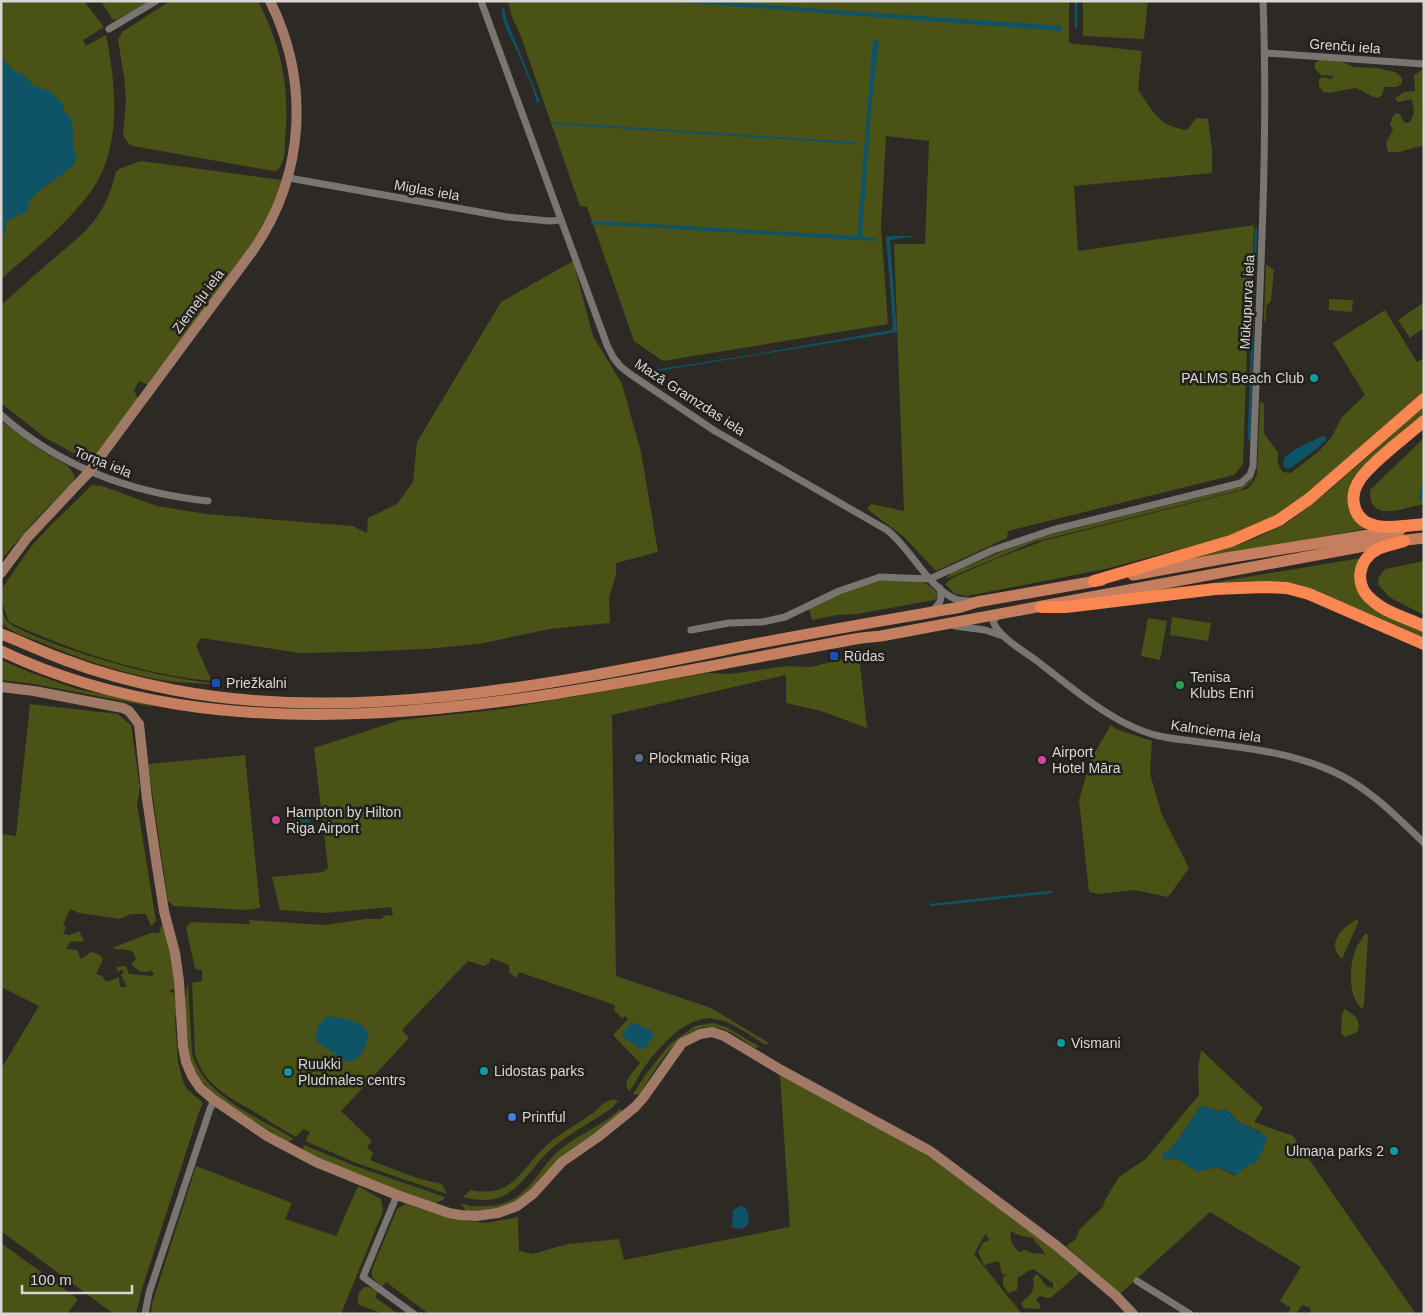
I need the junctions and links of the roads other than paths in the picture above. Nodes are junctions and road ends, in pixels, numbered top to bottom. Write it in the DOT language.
graph roads {
  1 [pos="156,1"];
  2 [pos="270,1"];
  3 [pos="481,1"];
  4 [pos="1263,1"];
  5 [pos="109,29"];
  6 [pos="1265,53"];
  7 [pos="1424,64"];
  8 [pos="288,178"];
  9 [pos="561,220"];
  10 [pos="1424,399"];
  11 [pos="1,415"];
  12 [pos="1424,421"];
  13 [pos="89,472"];
  14 [pos="208,501"];
  15 [pos="1424,524"];
  16 [pos="1424,538"];
  17 [pos="1404,541"];
  18 [pos="1,573"];
  19 [pos="930,579"];
  20 [pos="1094,582"];
  21 [pos="940,588"];
  22 [pos="977,602"];
  23 [pos="1041,607"];
  24 [pos="930,612"];
  25 [pos="998,615"];
  26 [pos="943,624"];
  27 [pos="1424,626"];
  28 [pos="691,630"];
  29 [pos="3,633"];
  30 [pos="1005,638"];
  31 [pos="1424,644"];
  32 [pos="1,651"];
  33 [pos="1,687"];
  34 [pos="1424,844"];
  35 [pos="214,1100"];
  36 [pos="397,1195"];
  37 [pos="1137,1281"];
  38 [pos="145,1314"];
  39 [pos="414,1314"];
  40 [pos="1134,1314"];
  41 [pos="1190,1314"];
  1 -- 5 [label="street"];
  2 -- 8 [label="street, Ziemeļu iela"];
  3 -- 9 [label="street, Mazā Gramzdas iela"];
  4 -- 6 [label="street, Mūkupurva iela"];
  6 -- 7 [label="street, Grenču iela"];
  6 -- 19 [label="street, Mūkupurva iela"];
  8 -- 9 [label="street, Miglas iela"];
  8 -- 13 [label="street, Ziemeļu iela"];
  9 -- 19 [label="street, Mazā Gramzdas iela"];
  10 -- 20 [label="highway"];
  11 -- 13 [label="street, Torņa iela"];
  12 -- 15 [label="highway"];
  13 -- 14 [label="street, Torņa iela"];
  13 -- 18 [label="street, Ziemeļu iela"];
  15 -- 20 [label="main road"];
  16 -- 17 [label="main road"];
  17 -- 23 [label="main road"];
  17 -- 27 [label="highway"];
  19 -- 21 [label="street, Mazā Gramzdas iela"];
  19 -- 28 [label="street"];
  20 -- 22 [label="main road"];
  21 -- 22 [label="street, Mazā Gramzdas iela"];
  21 -- 24 [label="street"];
  22 -- 24 [label="main road"];
  23 -- 25 [label="main road"];
  23 -- 31 [label="highway"];
  24 -- 29 [label="main road"];
  25 -- 26 [label="main road"];
  25 -- 30 [label="street, Kalnciema iela"];
  26 -- 30 [label="street, Kalnciema iela"];
  26 -- 32 [label="main road"];
  30 -- 34 [label="street, Kalnciema iela"];
  33 -- 35 [label="street"];
  35 -- 36 [label="street"];
  35 -- 38 [label="street"];
  36 -- 39 [label="street"];
  36 -- 40 [label="street"];
  37 -- 41 [label="street"];
}
